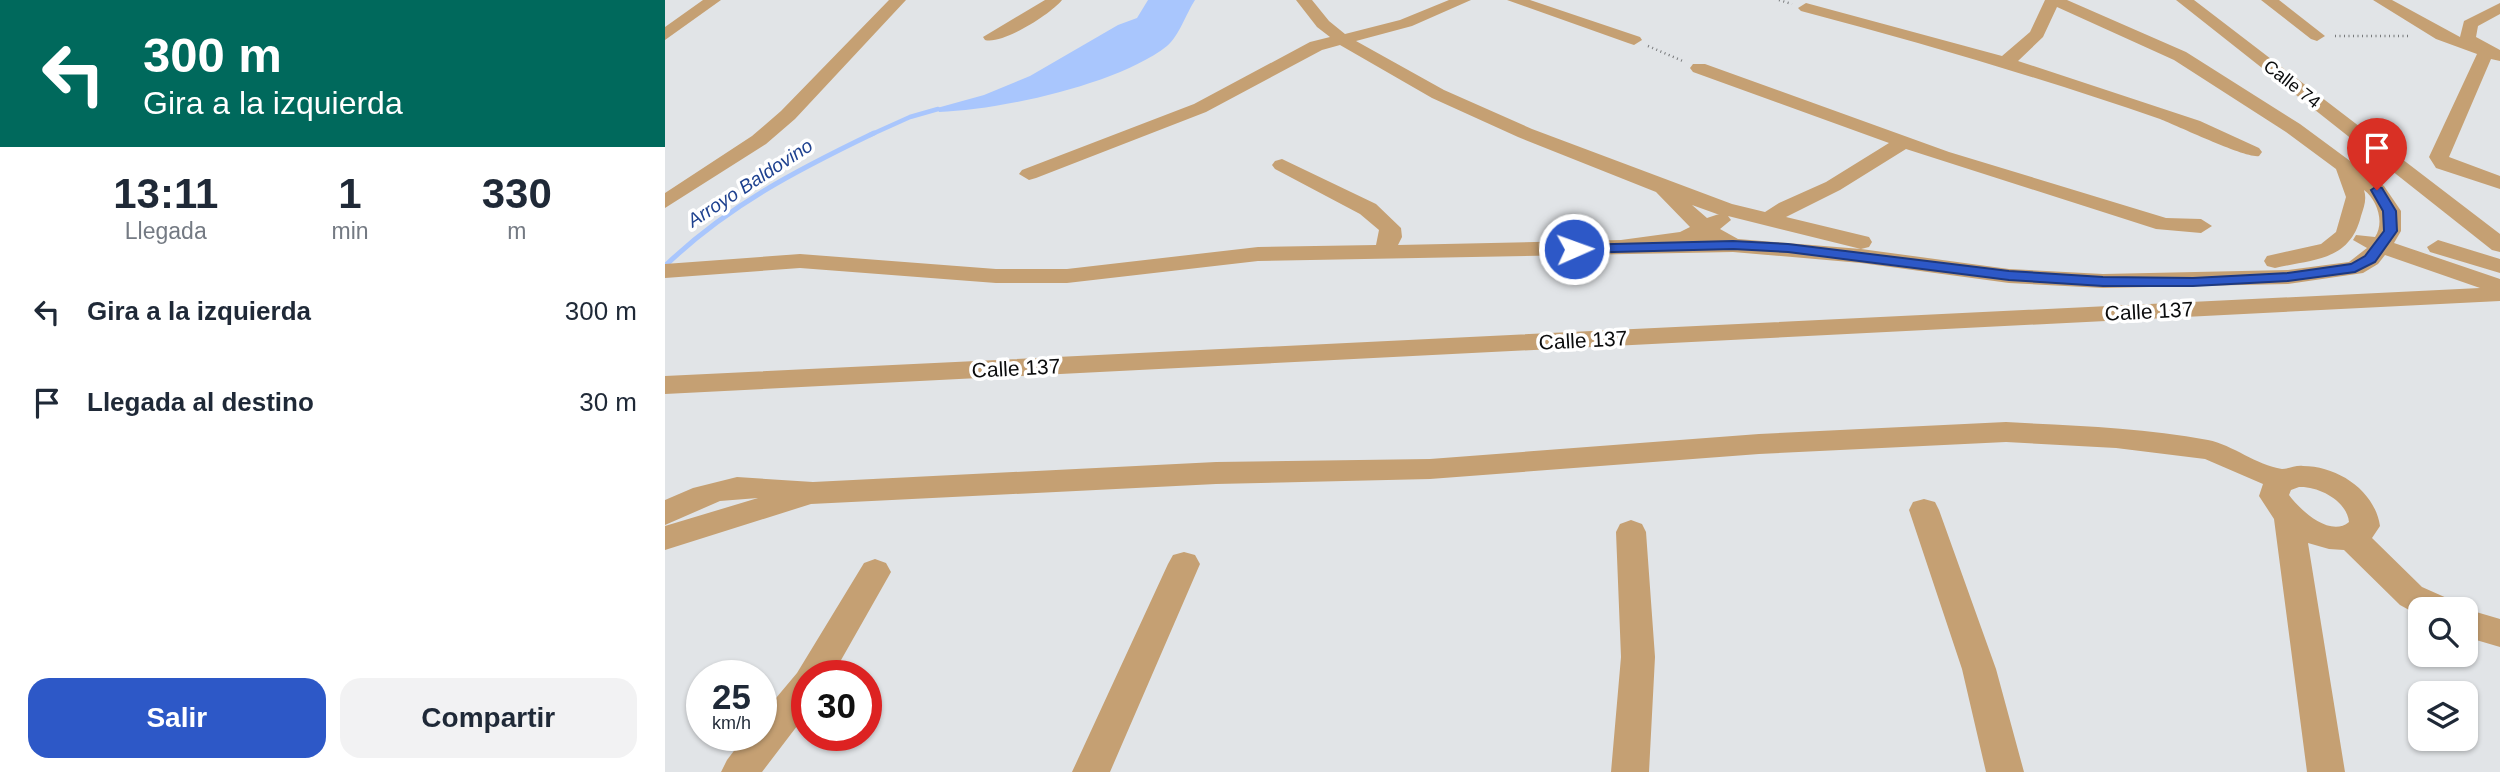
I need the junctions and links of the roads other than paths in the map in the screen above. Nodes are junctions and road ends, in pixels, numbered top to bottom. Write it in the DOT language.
graph roads {
  1 [pos="898,0"];
  2 [pos="1054,0"];
  3 [pos="1304,0"];
  4 [pos="1462,0"];
  5 [pos="1515,0"];
  6 [pos="2085,0"];
  7 [pos="2094,0"];
  8 [pos="2184,0"];
  9 [pos="2269,0"];
  10 [pos="2381,0"];
  11 [pos="2059,2"];
  12 [pos="707,5"];
  13 [pos="1806,8"];
  14 [pos="2500,8"];
  15 [pos="2410,17"];
  16 [pos="2470,24"];
  17 [pos="665,26"];
  18 [pos="665,35"];
  19 [pos="2317,36"];
  20 [pos="991,37"];
  21 [pos="1343,40"];
  22 [pos="1634,40"];
  23 [pos="2493,54"];
  24 [pos="2006,62"];
  25 [pos="1699,68"];
  26 [pos="2293,128"];
  27 [pos="1904,142"];
  28 [pos="2252,152"];
  29 [pos="1282,165"];
  30 [pos="2346,169"];
  31 [pos="1029,174"];
  32 [pos="2500,183"];
  33 [pos="1663,188"];
  34 [pos="665,202"];
  35 [pos="1737,212"];
  36 [pos="1773,221"];
  37 [pos="2201,226"];
  38 [pos="2349,226"];
  39 [pos="1706,230"];
  40 [pos="2386,238"];
  41 [pos="1733,245"];
  42 [pos="2500,245"];
  43 [pos="1621,247"];
  44 [pos="1384,251"];
  45 [pos="2500,266"];
  46 [pos="670,270"];
  47 [pos="2500,287"];
  48 [pos="2500,294"];
  49 [pos="665,385"];
  50 [pos="2281,480"];
  51 [pos="813,493"];
  52 [pos="1924,510"];
  53 [pos="665,513"];
  54 [pos="2289,517"];
  55 [pos="1631,532"];
  56 [pos="2351,537"];
  57 [pos="665,538"];
  58 [pos="1184,564"];
  59 [pos="875,572"];
  60 [pos="2413,597"];
  61 [pos="2478,626"];
  62 [pos="2500,632"];
  63 [pos="823,660"];
  64 [pos="791,706"];
  65 [pos="740,772"];
  66 [pos="1091,772"];
  67 [pos="1630,772"];
  68 [pos="2005,772"];
  69 [pos="2326,772"];
  1 -- 34 [label="street"];
  2 -- 20 [label="street"];
  3 -- 21 [label="street"];
  4 -- 21 [label="street"];
  5 -- 22 [label="street"];
  6 -- 11 [label="street"];
  7 -- 26 [label="street"];
  8 -- 42 [label="street, Calle 74"];
  9 -- 19 [label="street"];
  10 -- 15 [label="street"];
  11 -- 24 [label="street"];
  11 -- 26 [label="street"];
  12 -- 17 [label="street"];
  12 -- 18 [label="street"];
  13 -- 24 [label="street"];
  14 -- 16 [label="street"];
  15 -- 16 [label="street"];
  15 -- 23 [label="street"];
  16 -- 23 [label="street"];
  21 -- 31 [label="street"];
  21 -- 33 [label="street"];
  23 -- 32 [label="street"];
  24 -- 28 [label="street"];
  25 -- 27 [label="street"];
  26 -- 30 [label="street"];
  27 -- 36 [label="street"];
  27 -- 37 [label="street"];
  29 -- 44 [label="street"];
  30 -- 38 [label="street"];
  30 -- 40 [label="street"];
  33 -- 35 [label="street"];
  33 -- 39 [label="street"];
  35 -- 36 [label="street"];
  35 -- 39 [label="street"];
  36 -- 38 [label="street"];
  36 -- 41 [label="street"];
  38 -- 40 [label="street"];
  39 -- 41 [label="street"];
  39 -- 43 [label="street"];
  40 -- 41 [label="street"];
  40 -- 45 [label="street"];
  40 -- 47 [label="street"];
  41 -- 43 [label="street"];
  43 -- 44 [label="street"];
  44 -- 46 [label="street"];
  48 -- 49 [label="street, Calle 137"];
  50 -- 51 [label="street"];
  50 -- 54 [label="street"];
  50 -- 56 [label="street"];
  51 -- 53 [label="street"];
  51 -- 57 [label="street"];
  52 -- 68 [label="street"];
  54 -- 56 [label="street"];
  54 -- 69 [label="street"];
  55 -- 67 [label="street"];
  56 -- 60 [label="street"];
  58 -- 66 [label="street"];
  59 -- 63 [label="street"];
  61 -- 62 [label="street"];
  64 -- 65 [label="street"];
}
